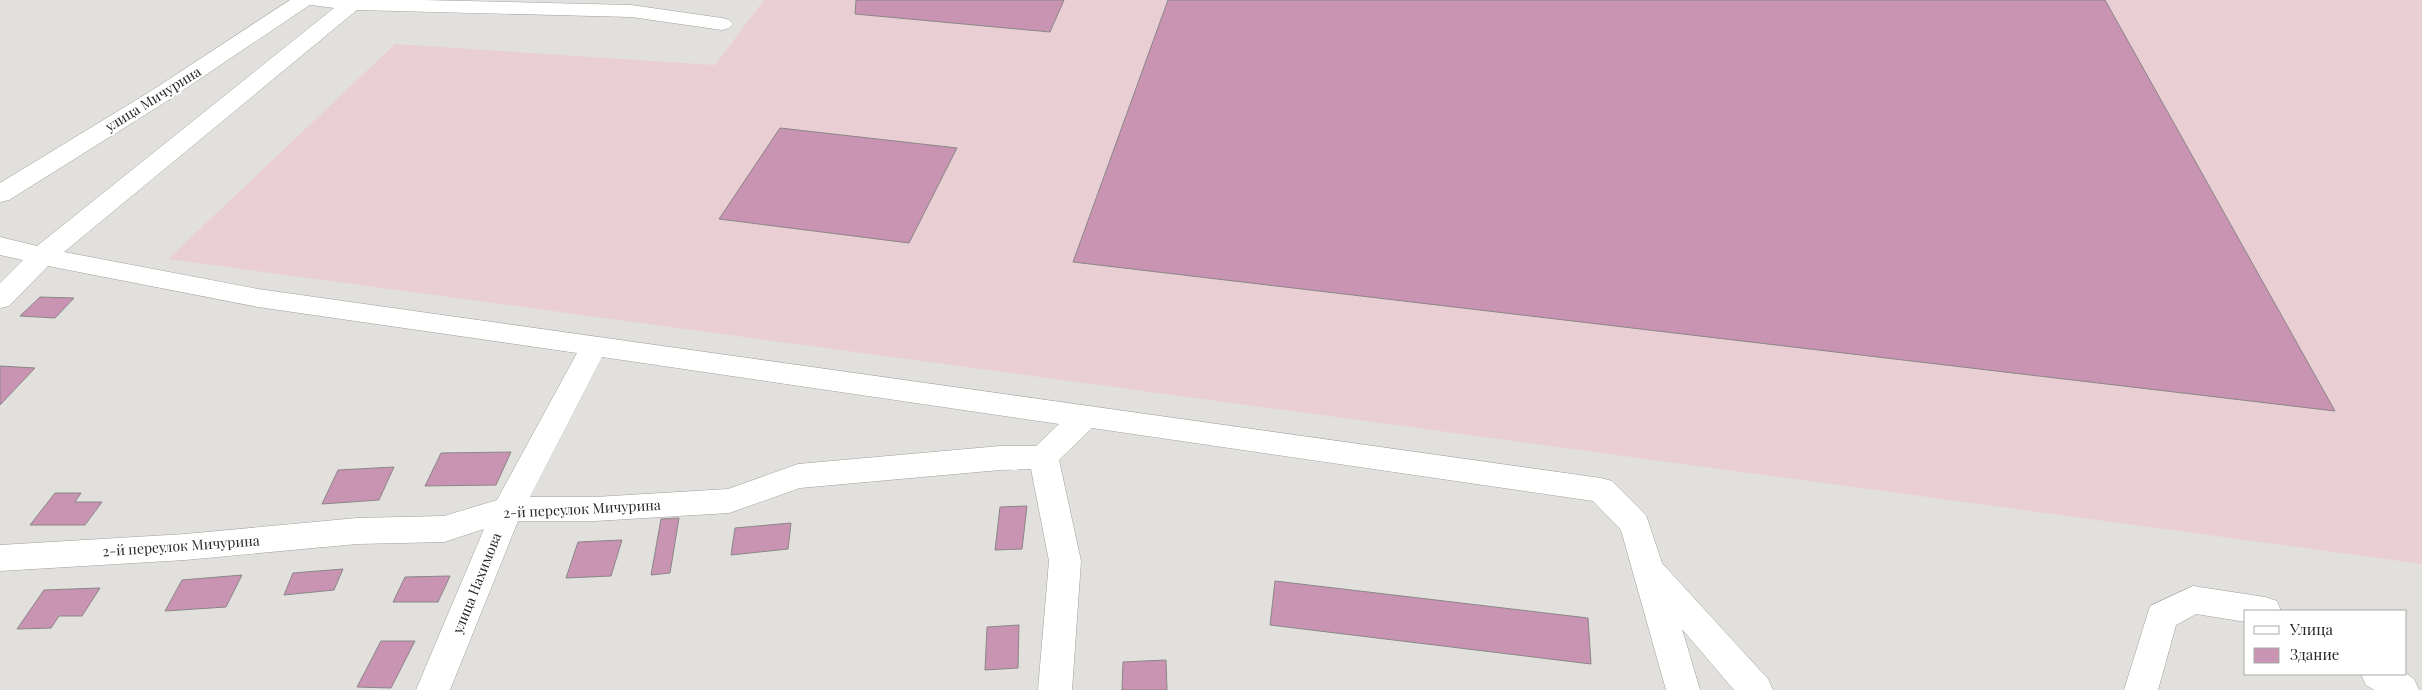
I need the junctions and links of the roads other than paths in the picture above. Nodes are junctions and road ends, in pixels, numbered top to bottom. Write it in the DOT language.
graph roads {
  1 [pos="304,0"];
  2 [pos="311,0"];
  3 [pos="355,2"];
  4 [pos="722,24"];
  5 [pos="0,194"];
  6 [pos="0,246"];
  7 [pos="42,256"];
  8 [pos="0,299"];
  9 [pos="595,345"];
  10 [pos="1085,417"];
  11 [pos="1043,457"];
  12 [pos="508,509"];
  13 [pos="0,558"];
  14 [pos="1649,569"];
  15 [pos="2262,610"];
  16 [pos="2380,675"];
  17 [pos="433,690"];
  18 [pos="1055,690"];
  19 [pos="1683,690"];
  20 [pos="1756,690"];
  21 [pos="2140,690"];
  22 [pos="2402,690"];
  1 -- 5 [label="street, улица Мичурина"];
  2 -- 3 [label="street"];
  3 -- 4 [label="street"];
  3 -- 7 [label="street"];
  6 -- 7 [label="street"];
  7 -- 8 [label="street"];
  7 -- 9 [label="street"];
  9 -- 10 [label="street"];
  9 -- 12 [label="street, улица Нахимова"];
  10 -- 11 [label="street"];
  10 -- 14 [label="street"];
  11 -- 12 [label="street, 2-й переулок Мичурина"];
  11 -- 18 [label="street"];
  12 -- 13 [label="street, 2-й переулок Мичурина"];
  12 -- 17 [label="street, улица Нахимова"];
  14 -- 19 [label="street"];
  14 -- 20 [label="street"];
  15 -- 21 [label="street"];
  16 -- 22 [label="street"];
}
